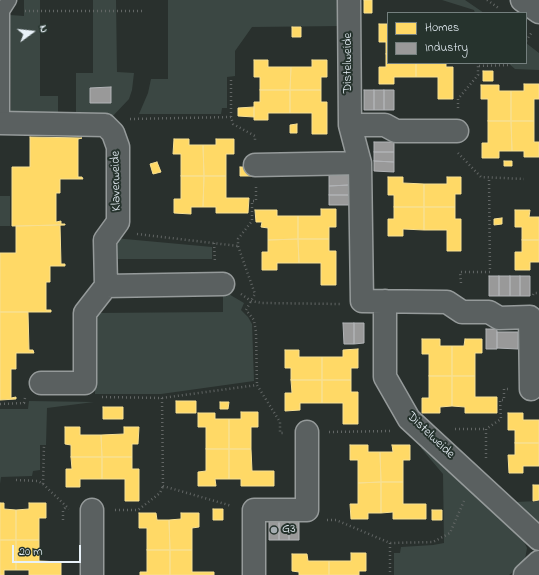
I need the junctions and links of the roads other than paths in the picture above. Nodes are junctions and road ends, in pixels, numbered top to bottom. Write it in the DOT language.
graph roads {
  1 [pos="349,0"];
  2 [pos="522,0"];
  3 [pos="5,5"];
  4 [pos="536,22"];
  5 [pos="1,123"];
  6 [pos="350,125"];
  7 [pos="457,131"];
  8 [pos="360,162"];
  9 [pos="255,165"];
  10 [pos="223,284"];
  11 [pos="106,286"];
  12 [pos="385,302"];
  13 [pos="41,383"];
  14 [pos="531,389"];
  15 [pos="307,432"];
  16 [pos="92,510"];
  17 [pos="539,539"];
  18 [pos="539,562"];
  19 [pos="92,575"];
  20 [pos="254,575"];
  21 [pos="525,575"];
  1 -- 6 [label="street, Distelweide"];
  2 -- 4 [label="street"];
  3 -- 5 [label="lane, Klaverweide"];
  5 -- 11 [label="street, Klaverweide"];
  6 -- 7 [label="street"];
  6 -- 8 [label="street, Distelweide"];
  8 -- 9 [label="street"];
  8 -- 12 [label="street, Distelweide"];
  10 -- 11 [label="street"];
  11 -- 13 [label="street"];
  12 -- 14 [label="street"];
  12 -- 17 [label="street, Distelweide"];
  15 -- 20 [label="street"];
  16 -- 19 [label="street"];
  18 -- 21 [label="street"];
}
